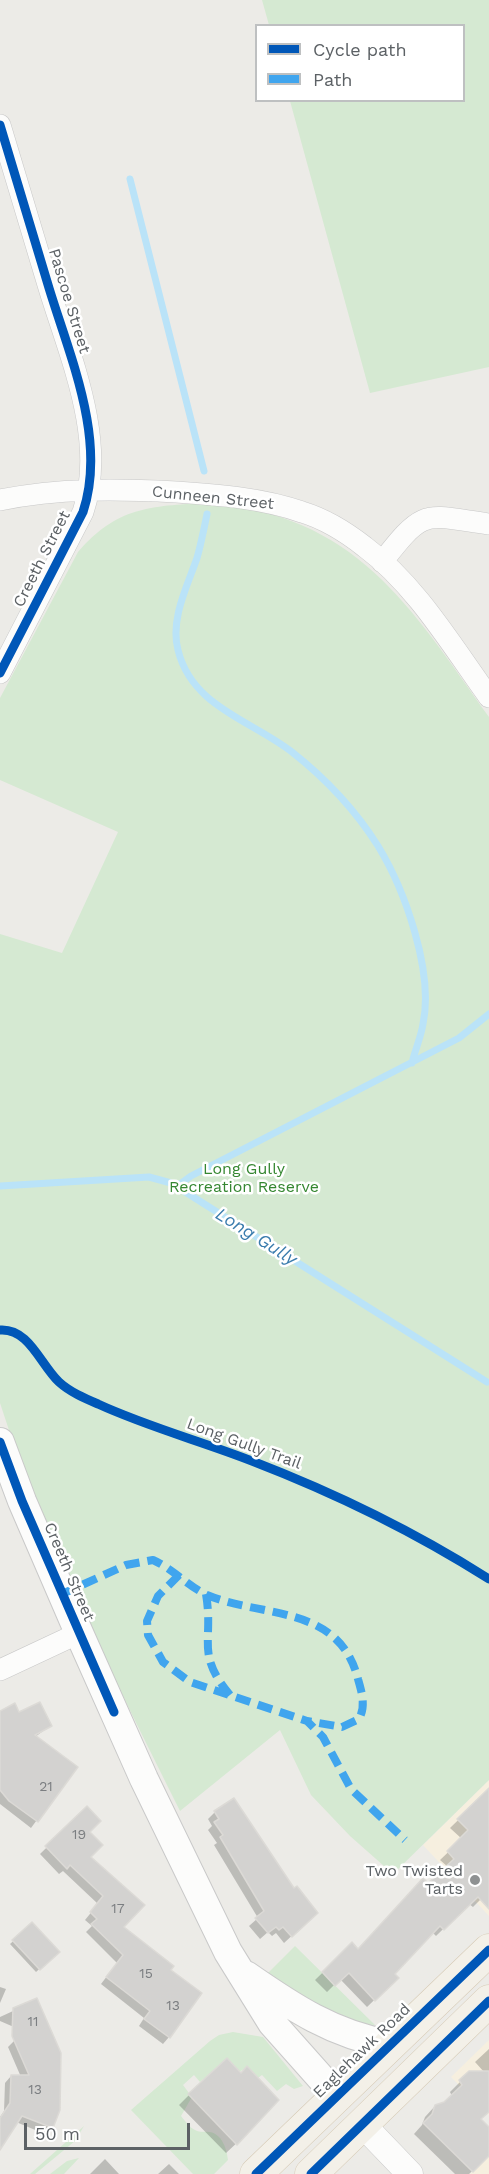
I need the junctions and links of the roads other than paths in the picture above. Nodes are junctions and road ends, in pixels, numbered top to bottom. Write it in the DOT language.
graph roads {
  1 [pos="0,126"];
  2 [pos="5,160"];
  3 [pos="91,489"];
  4 [pos="0,500"];
  5 [pos="489,525"];
  6 [pos="382,561"];
  7 [pos="0,673"];
  8 [pos="489,697"];
  9 [pos="0,1442"];
  10 [pos="78,1633"];
  11 [pos="0,1670"];
  12 [pos="489,1950"];
  13 [pos="237,1969"];
  14 [pos="489,2001"];
  15 [pos="389,2044"];
  16 [pos="336,2096"];
  17 [pos="363,2125"];
  18 [pos="256,2174"];
  19 [pos="311,2174"];
  20 [pos="410,2174"];
  1 -- 2 [label="street, Pascoe Street"];
  2 -- 3 [label="street, Pascoe Street"];
  3 -- 4 [label="street, Cunneen Street"];
  3 -- 6 [label="street, Cunneen Street"];
  3 -- 7 [label="street, Creeth Street"];
  5 -- 6 [label="street"];
  6 -- 8 [label="street, Cunneen Street"];
  9 -- 10 [label="main road, Creeth Street"];
  10 -- 11 [label="street"];
  10 -- 13 [label="main road, Creeth Street"];
  12 -- 15 [label="main road, Eaglehawk Road"];
  13 -- 15 [label="main road"];
  13 -- 16 [label="main road, Creeth Street"];
  14 -- 17 [label="main road"];
  15 -- 16 [label="main road, Eaglehawk Road"];
  16 -- 17 [label="main road, Creeth Street"];
  16 -- 18 [label="main road, Eaglehawk Road"];
  17 -- 19 [label="main road"];
  17 -- 20 [label="street, Creeth Street"];
}
